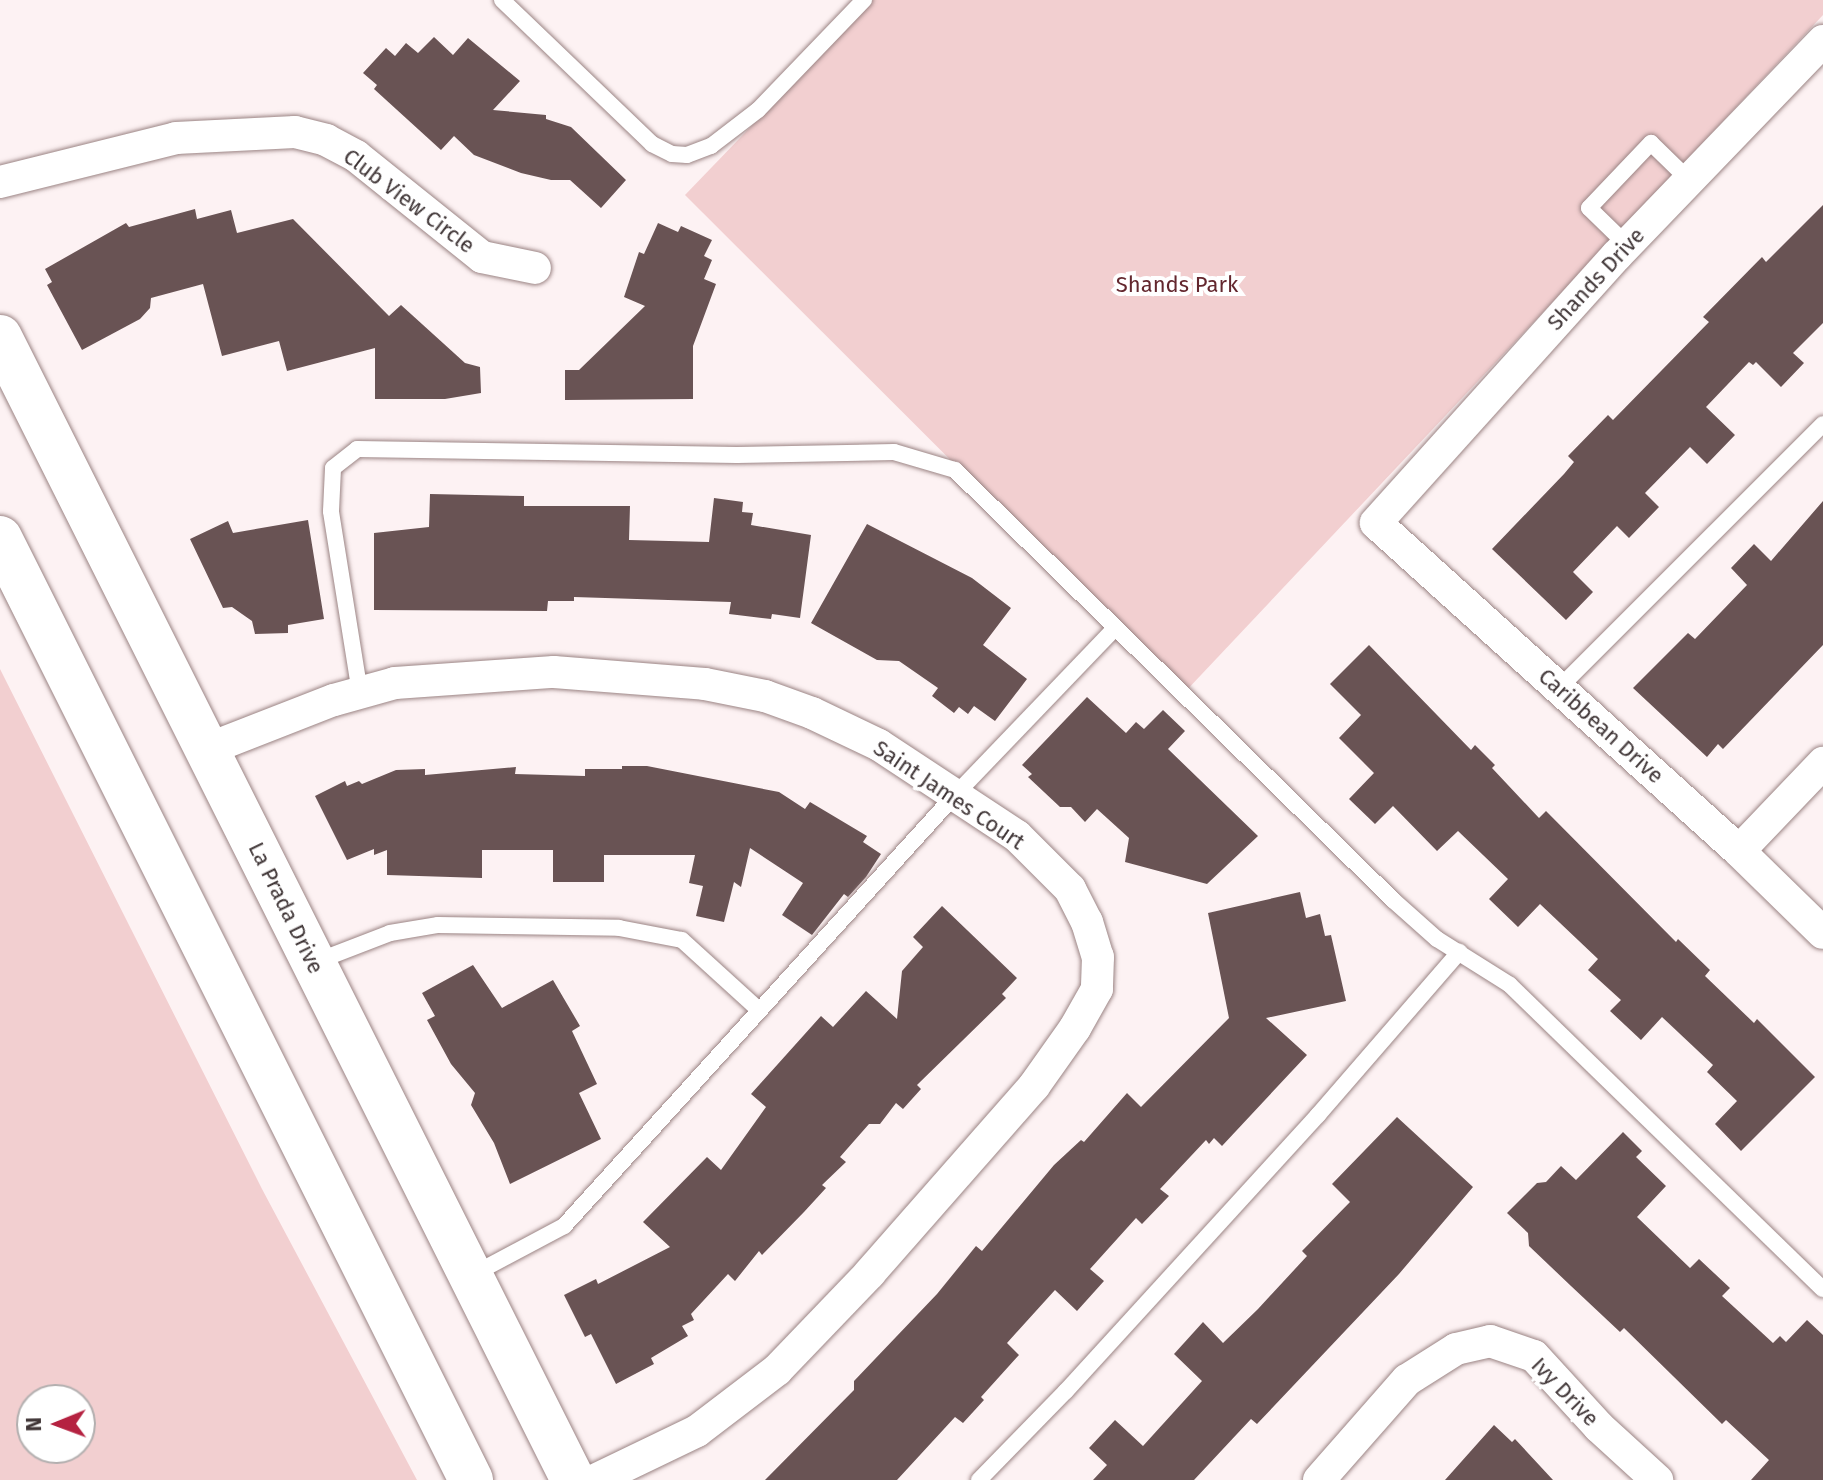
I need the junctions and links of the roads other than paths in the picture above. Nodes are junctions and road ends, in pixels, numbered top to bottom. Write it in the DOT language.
graph roads {
  1 [pos="502,0"];
  2 [pos="864,0"];
  3 [pos="1823,41"];
  4 [pos="1689,180"];
  5 [pos="0,182"];
  6 [pos="1627,245"];
  7 [pos="535,268"];
  8 [pos="0,337"];
  9 [pos="1823,424"];
  10 [pos="1376,523"];
  11 [pos="0,538"];
  12 [pos="1115,628"];
  13 [pos="1559,688"];
  14 [pos="360,693"];
  15 [pos="208,749"];
  16 [pos="1823,763"];
  17 [pos="955,795"];
  18 [pos="1739,851"];
  19 [pos="1823,933"];
  20 [pos="1459,952"];
  21 [pos="313,963"];
  22 [pos="759,1010"];
  23 [pos="470,1276"];
  24 [pos="1823,1289"];
  25 [pos="471,1480"];
  26 [pos="573,1480"];
  27 [pos="595,1480"];
  28 [pos="979,1480"];
  29 [pos="1319,1480"];
  30 [pos="1657,1480"];
  1 -- 2 [label="lane"];
  3 -- 4 [label="street, Shands Drive"];
  4 -- 6 [label="street, Shands Drive"];
  4 -- 6 [label="lane"];
  5 -- 7 [label="street, Club View Circle"];
  6 -- 10 [label="street, Shands Drive"];
  8 -- 15 [label="main road, La Prada Drive"];
  9 -- 13 [label="lane"];
  10 -- 13 [label="street, Caribbean Drive"];
  11 -- 25 [label="main road"];
  12 -- 14 [label="lane"];
  12 -- 17 [label="lane"];
  12 -- 20 [label="lane"];
  13 -- 18 [label="street, Caribbean Drive"];
  14 -- 15 [label="street, Saint James Court"];
  14 -- 17 [label="street, Saint James Court"];
  15 -- 21 [label="main road, La Prada Drive"];
  16 -- 18 [label="street"];
  17 -- 22 [label="lane"];
  17 -- 27 [label="street, Saint James Court"];
  18 -- 19 [label="street, Caribbean Drive"];
  20 -- 24 [label="lane"];
  20 -- 28 [label="lane"];
  21 -- 22 [label="lane"];
  21 -- 23 [label="main road, La Prada Drive"];
  22 -- 23 [label="lane"];
  23 -- 26 [label="main road, La Prada Drive"];
  29 -- 30 [label="street, Ivy Drive"];
}
